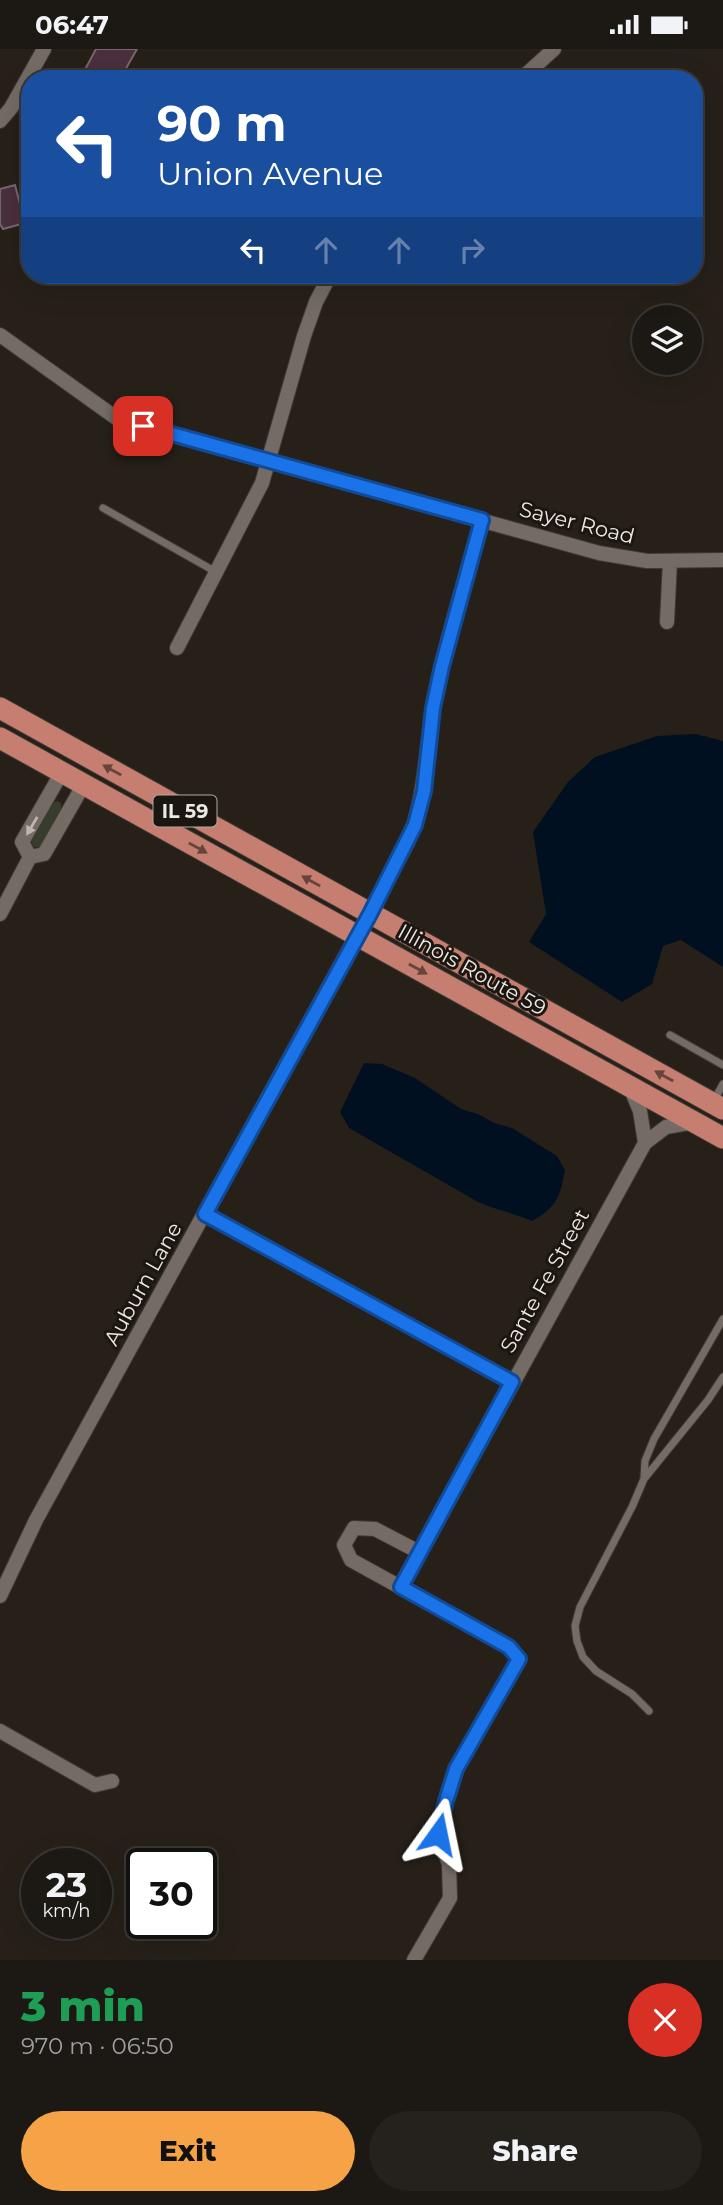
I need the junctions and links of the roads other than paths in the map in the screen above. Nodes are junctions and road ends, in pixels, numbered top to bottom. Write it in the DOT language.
graph roads {
  1 [pos="44,49"];
  2 [pos="554,49"];
  3 [pos="32,70"];
  4 [pos="531,70"];
  5 [pos="21,91"];
  6 [pos="0,121"];
  7 [pos="325,284"];
  8 [pos="0,335"];
  9 [pos="270,461"];
  10 [pos="103,508"];
  11 [pos="482,520"];
  12 [pos="723,559"];
  13 [pos="670,561"];
  14 [pos="216,572"];
  15 [pos="667,622"];
  16 [pos="177,647"];
  17 [pos="0,708"];
  18 [pos="0,738"];
  19 [pos="62,772"];
  20 [pos="84,784"];
  21 [pos="30,857"];
  22 [pos="0,914"];
  23 [pos="370,914"];
  24 [pos="358,936"];
  25 [pos="670,1035"];
  26 [pos="723,1065"];
  27 [pos="723,1084"];
  28 [pos="630,1087"];
  29 [pos="718,1106"];
  30 [pos="694,1122"];
  31 [pos="723,1138"];
  32 [pos="645,1143"];
  33 [pos="205,1214"];
  34 [pos="723,1319"];
  35 [pos="723,1377"];
  36 [pos="512,1382"];
  37 [pos="643,1479"];
  38 [pos="419,1552"];
  39 [pos="401,1587"];
  40 [pos="0,1596"];
  41 [pos="649,1711"];
  42 [pos="0,1731"];
  43 [pos="112,1781"];
  44 [pos="414,1960"];
  1 -- 3 [label="street"];
  2 -- 4 [label="street"];
  5 -- 6 [label="street"];
  7 -- 9 [label="street"];
  8 -- 9 [label="street, Sayer Road"];
  9 -- 11 [label="street, Sayer Road"];
  9 -- 14 [label="street"];
  10 -- 14 [label="lane"];
  11 -- 13 [label="street, Sayer Road"];
  11 -- 23 [label="street, Auburn Lane"];
  12 -- 13 [label="street, Sayer Road"];
  13 -- 15 [label="street"];
  14 -- 16 [label="street"];
  23 -- 17 [label="main road, Illinois Route 59 / IL 59, one-way"];
  18 -- 19 [label="main road, Illinois Route 59 / IL 59"];
  19 -- 20 [label="main road, Illinois Route 59 / IL 59"];
  19 -- 21 [label="street, one-way"];
  20 -- 21 [label="street"];
  20 -- 24 [label="main road, Illinois Route 59 / IL 59, one-way"];
  21 -- 22 [label="street"];
  23 -- 24 [label="street, Auburn Lane"];
  29 -- 23 [label="main road, Illinois Route 59 / IL 59, one-way"];
  24 -- 28 [label="main road, Illinois Route 59 / IL 59, one-way"];
  24 -- 33 [label="street, Auburn Lane"];
  25 -- 26 [label="lane"];
  27 -- 29 [label="lane"];
  28 -- 30 [label="main road, Illinois Route 59 / IL 59"];
  28 -- 32 [label="street"];
  30 -- 31 [label="main road, Illinois Route 59 / IL 59"];
  30 -- 32 [label="street"];
  32 -- 36 [label="street, Sante Fe Street"];
  33 -- 36 [label="street"];
  33 -- 40 [label="street, Auburn Lane"];
  34 -- 37 [label="lane"];
  35 -- 37 [label="lane"];
  36 -- 38 [label="street, Sante Fe Street"];
  37 -- 41 [label="lane"];
  38 -- 39 [label="street, Sante Fe Street"];
  38 -- 39 [label="street"];
  39 -- 44 [label="street"];
  42 -- 43 [label="street"];
}
